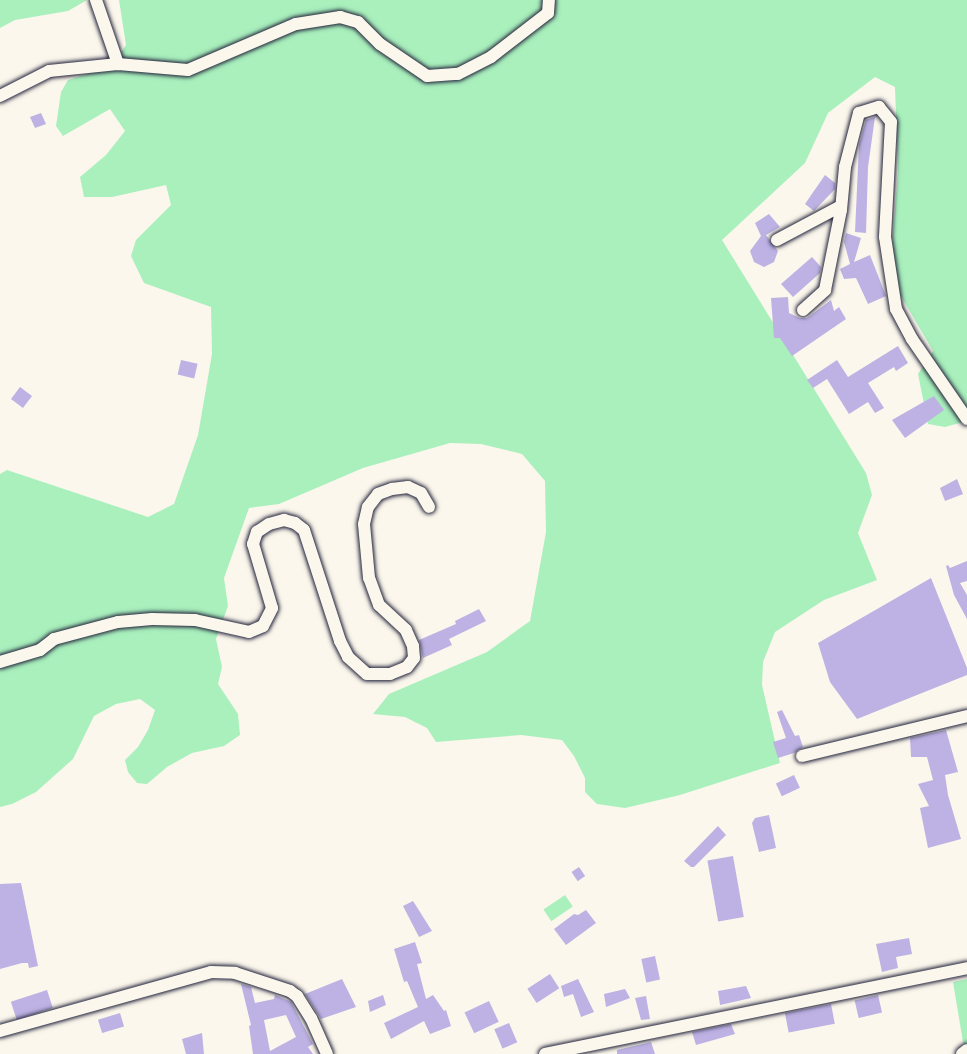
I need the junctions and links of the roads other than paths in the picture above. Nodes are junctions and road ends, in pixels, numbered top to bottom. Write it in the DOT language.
graph roads {
  1 [pos="96,0"];
  2 [pos="549,0"];
  3 [pos="118,64"];
  4 [pos="0,96"];
  5 [pos="841,206"];
  6 [pos="777,240"];
  7 [pos="803,310"];
  8 [pos="967,419"];
  9 [pos="429,507"];
  10 [pos="0,662"];
  11 [pos="967,716"];
  12 [pos="802,756"];
  13 [pos="967,969"];
  14 [pos="0,1031"];
  15 [pos="967,1050"];
  16 [pos="327,1054"];
  17 [pos="545,1054"];
  18 [pos="962,1054"];
  1 -- 3 [label="street"];
  2 -- 3 [label="street"];
  3 -- 4 [label="street"];
  5 -- 6 [label="street"];
  5 -- 7 [label="street"];
  5 -- 8 [label="street"];
  9 -- 10 [label="street"];
  11 -- 12 [label="street"];
  13 -- 17 [label="street"];
  14 -- 16 [label="street"];
  15 -- 18 [label="street"];
}
